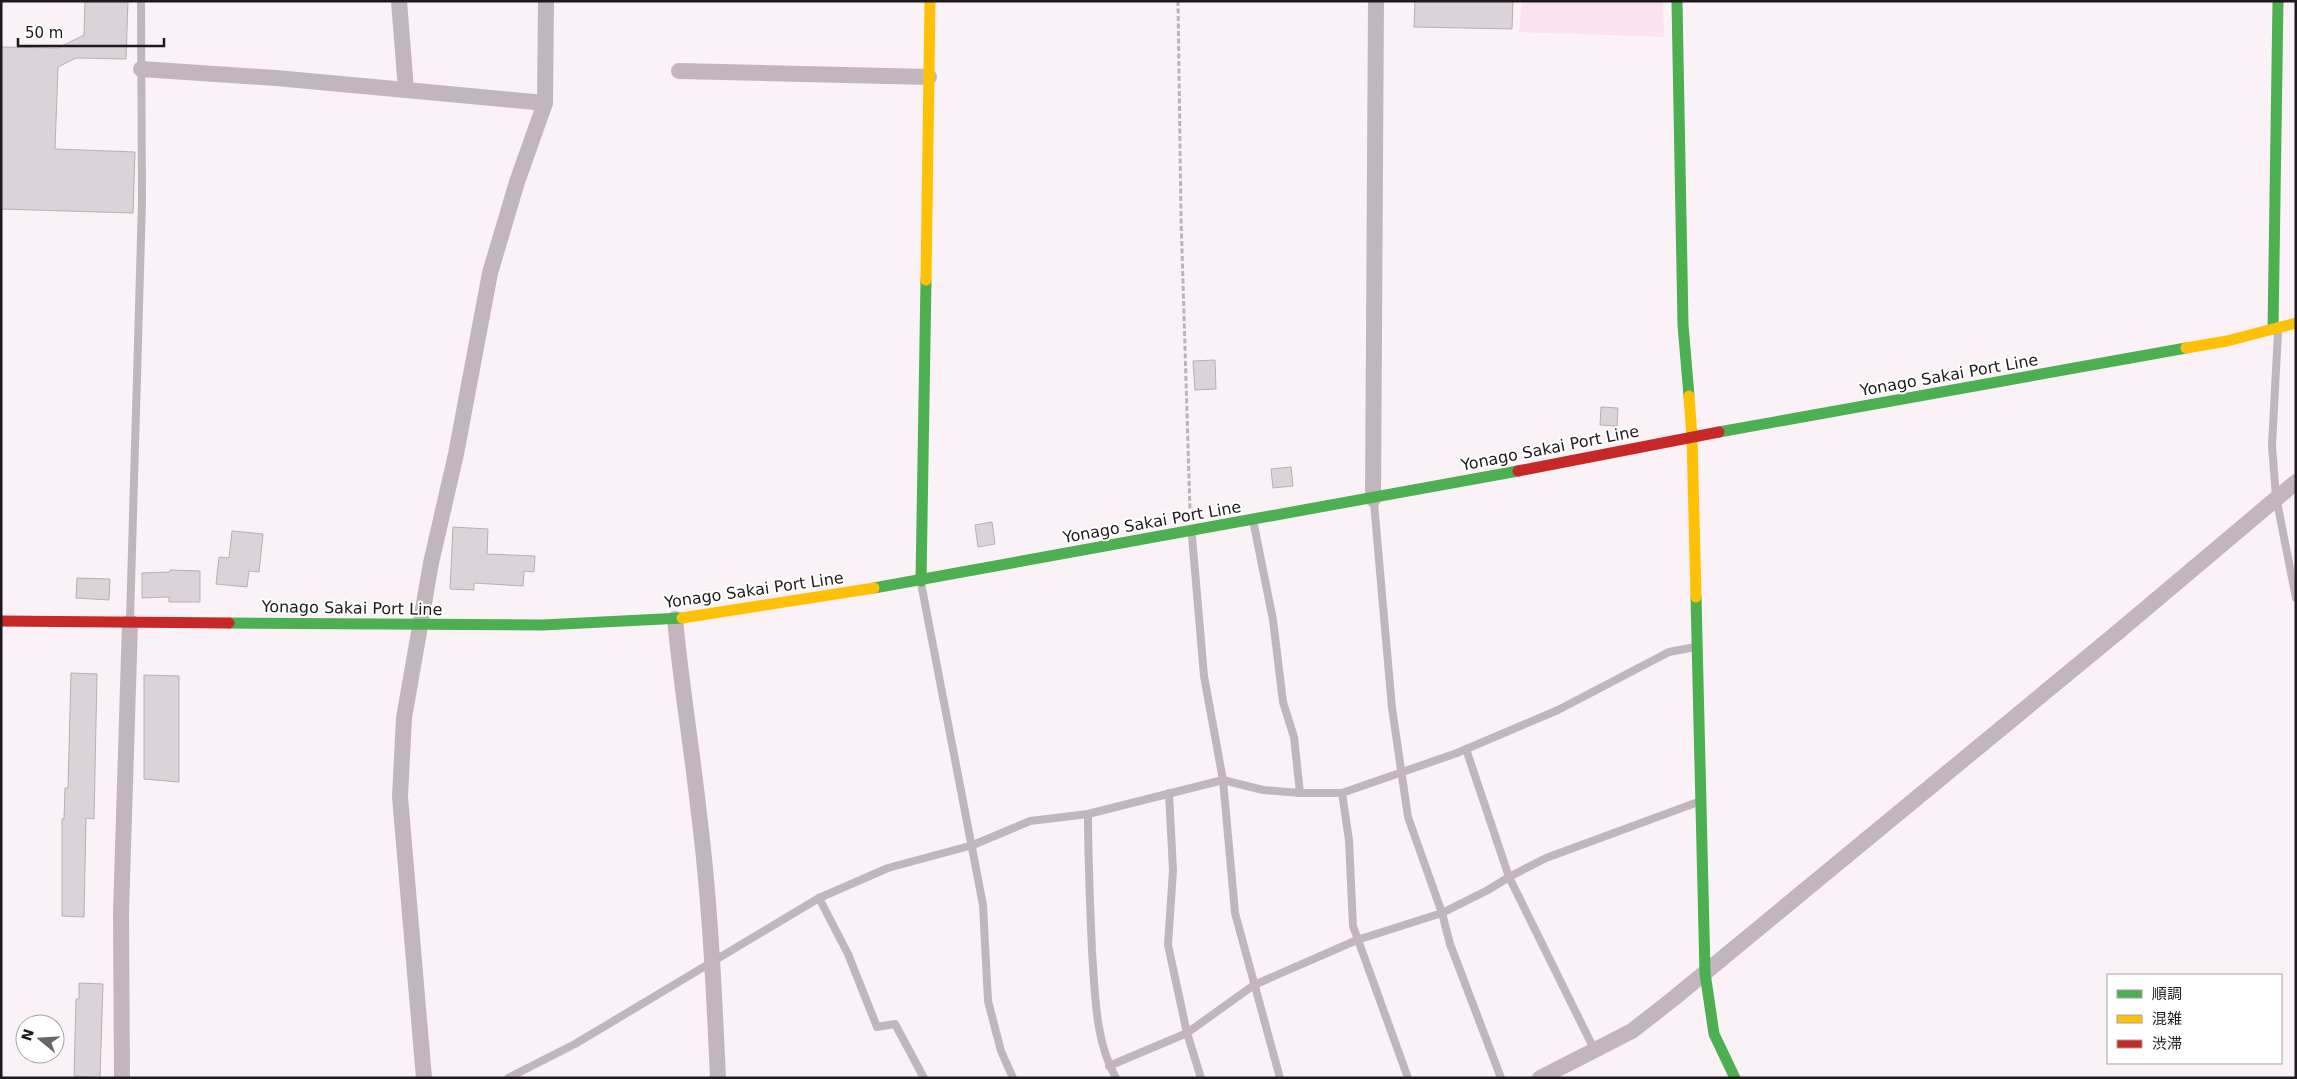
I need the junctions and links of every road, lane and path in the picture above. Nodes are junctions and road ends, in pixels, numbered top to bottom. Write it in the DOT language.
graph roads {
  1 [pos="141,1"];
  2 [pos="399,1"];
  3 [pos="546,1"];
  4 [pos="930,1"];
  5 [pos="1178,1"];
  6 [pos="1376,1"];
  7 [pos="1677,1"];
  8 [pos="2278,1"];
  9 [pos="141,69"];
  10 [pos="679,71"];
  11 [pos="929,77"];
  12 [pos="406,90"];
  13 [pos="545,103"];
  14 [pos="2296,323"];
  15 [pos="2276,328"];
  16 [pos="1692,437"];
  17 [pos="2296,482"];
  18 [pos="2276,497"];
  19 [pos="1373,499"];
  20 [pos="1254,520"];
  21 [pos="1191,532"];
  22 [pos="921,581"];
  23 [pos="2296,598"];
  24 [pos="675,619"];
  25 [pos="1,621"];
  26 [pos="130,622"];
  27 [pos="420,625"];
  28 [pos="1699,646"];
  29 [pos="1466,749"];
  30 [pos="1401,773"];
  31 [pos="1223,780"];
  32 [pos="1169,793"];
  33 [pos="1300,793"];
  34 [pos="1342,793"];
  35 [pos="1702,802"];
  36 [pos="1088,814"];
  37 [pos="973,845"];
  38 [pos="1509,876"];
  39 [pos="819,898"];
  40 [pos="1442,913"];
  41 [pos="1357,940"];
  42 [pos="712,961"];
  43 [pos="1705,974"];
  44 [pos="1254,985"];
  45 [pos="1187,1033"];
  46 [pos="1595,1051"];
  47 [pos="1108,1066"];
  48 [pos="122,1078"];
  49 [pos="424,1078"];
  50 [pos="508,1078"];
  51 [pos="718,1078"];
  52 [pos="924,1078"];
  53 [pos="1012,1078"];
  54 [pos="1116,1078"];
  55 [pos="1201,1078"];
  56 [pos="1280,1078"];
  57 [pos="1408,1078"];
  58 [pos="1501,1078"];
  59 [pos="1540,1078"];
  60 [pos="1735,1078"];
  1 -- 9 [label="lane"];
  2 -- 12 [label="street"];
  3 -- 13 [label="street"];
  4 -- 11 [label="main road"];
  5 -- 21 [label="path"];
  6 -- 19 [label="street"];
  7 -- 16 [label="main road"];
  8 -- 15 [label="main road"];
  9 -- 12 [label="street"];
  9 -- 26 [label="lane"];
  10 -- 11 [label="street"];
  11 -- 22 [label="main road"];
  12 -- 13 [label="street"];
  13 -- 27 [label="street"];
  14 -- 15 [label="main road, Yonago Sakai Port Line"];
  15 -- 16 [label="main road, Yonago Sakai Port Line"];
  15 -- 18 [label="lane"];
  16 -- 19 [label="main road, Yonago Sakai Port Line"];
  16 -- 28 [label="main road"];
  17 -- 18 [label="street"];
  18 -- 23 [label="lane"];
  18 -- 43 [label="street"];
  19 -- 20 [label="main road, Yonago Sakai Port Line"];
  19 -- 30 [label="lane"];
  20 -- 21 [label="main road, Yonago Sakai Port Line"];
  20 -- 33 [label="lane"];
  21 -- 22 [label="main road, Yonago Sakai Port Line"];
  21 -- 31 [label="lane"];
  22 -- 24 [label="main road, Yonago Sakai Port Line"];
  22 -- 37 [label="lane"];
  24 -- 27 [label="main road, Yonago Sakai Port Line"];
  24 -- 42 [label="street"];
  25 -- 26 [label="main road, Yonago Sakai Port Line"];
  26 -- 27 [label="main road, Yonago Sakai Port Line"];
  26 -- 48 [label="street"];
  27 -- 49 [label="street"];
  28 -- 29 [label="lane"];
  28 -- 35 [label="main road"];
  29 -- 30 [label="lane"];
  29 -- 38 [label="lane"];
  30 -- 34 [label="lane"];
  30 -- 40 [label="lane"];
  31 -- 32 [label="lane"];
  31 -- 33 [label="lane"];
  31 -- 44 [label="lane"];
  32 -- 36 [label="lane"];
  32 -- 45 [label="lane"];
  33 -- 34 [label="lane"];
  34 -- 41 [label="lane"];
  35 -- 38 [label="lane"];
  35 -- 43 [label="main road"];
  36 -- 37 [label="lane"];
  36 -- 47 [label="lane"];
  37 -- 39 [label="lane"];
  37 -- 53 [label="lane"];
  38 -- 40 [label="lane"];
  38 -- 46 [label="lane"];
  39 -- 42 [label="lane"];
  39 -- 52 [label="lane"];
  40 -- 41 [label="lane"];
  40 -- 58 [label="lane"];
  41 -- 44 [label="lane"];
  41 -- 57 [label="lane"];
  42 -- 50 [label="lane"];
  42 -- 51 [label="street"];
  43 -- 46 [label="street"];
  43 -- 60 [label="main road"];
  44 -- 45 [label="lane"];
  44 -- 56 [label="lane"];
  45 -- 47 [label="lane"];
  45 -- 55 [label="lane"];
  46 -- 59 [label="street"];
  47 -- 54 [label="lane"];
}
